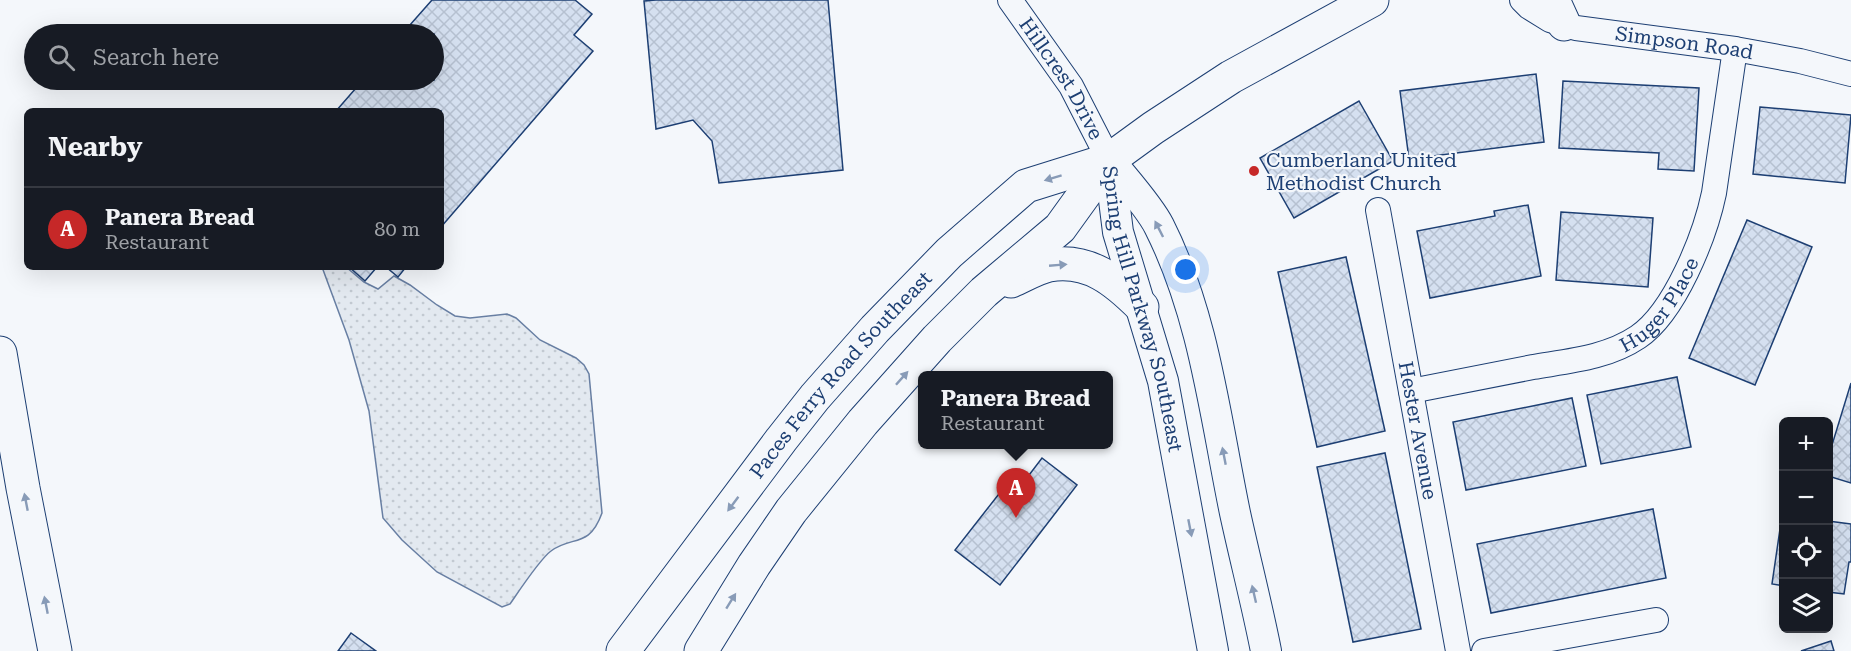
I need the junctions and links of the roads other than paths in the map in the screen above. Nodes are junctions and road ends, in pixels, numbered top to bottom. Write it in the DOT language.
graph roads {
  1 [pos="1010,0"];
  2 [pos="1372,0"];
  3 [pos="1522,0"];
  4 [pos="1558,12"];
  5 [pos="1735,49"];
  6 [pos="1851,74"];
  7 [pos="1109,160"];
  8 [pos="1378,210"];
  9 [pos="984,292"];
  10 [pos="1142,307"];
  11 [pos="0,353"];
  12 [pos="1411,391"];
  13 [pos="1656,620"];
  14 [pos="55,651"];
  15 [pos="623,651"];
  16 [pos="701,651"];
  17 [pos="1213,651"];
  18 [pos="1266,651"];
  19 [pos="1458,651"];
  20 [pos="1484,651"];
  1 -- 7 [label="street, Hillcrest Drive"];
  2 -- 7 [label="main road, Paces Ferry Road Southeast"];
  3 -- 4 [label="street, Simpson Road"];
  4 -- 5 [label="street, Simpson Road"];
  5 -- 6 [label="street, Simpson Road"];
  5 -- 12 [label="street, Huger Place"];
  7 -- 9 [label="main road, Paces Ferry Road Southeast"];
  7 -- 10 [label="street, Spring Hill Parkway Southeast"];
  7 -- 15 [label="main road, Paces Ferry Road Southeast, one-way"];
  18 -- 7 [label="street, Spring Hill Parkway Southeast, one-way"];
  8 -- 12 [label="street, Hester Avenue"];
  9 -- 10 [label="main road, one-way"];
  16 -- 9 [label="main road, Paces Ferry Road Southeast, one-way"];
  10 -- 17 [label="street, Spring Hill Parkway Southeast, one-way"];
  14 -- 11 [label="main road, one-way"];
  12 -- 19 [label="street, Hester Avenue"];
  13 -- 20 [label="street"];
}
